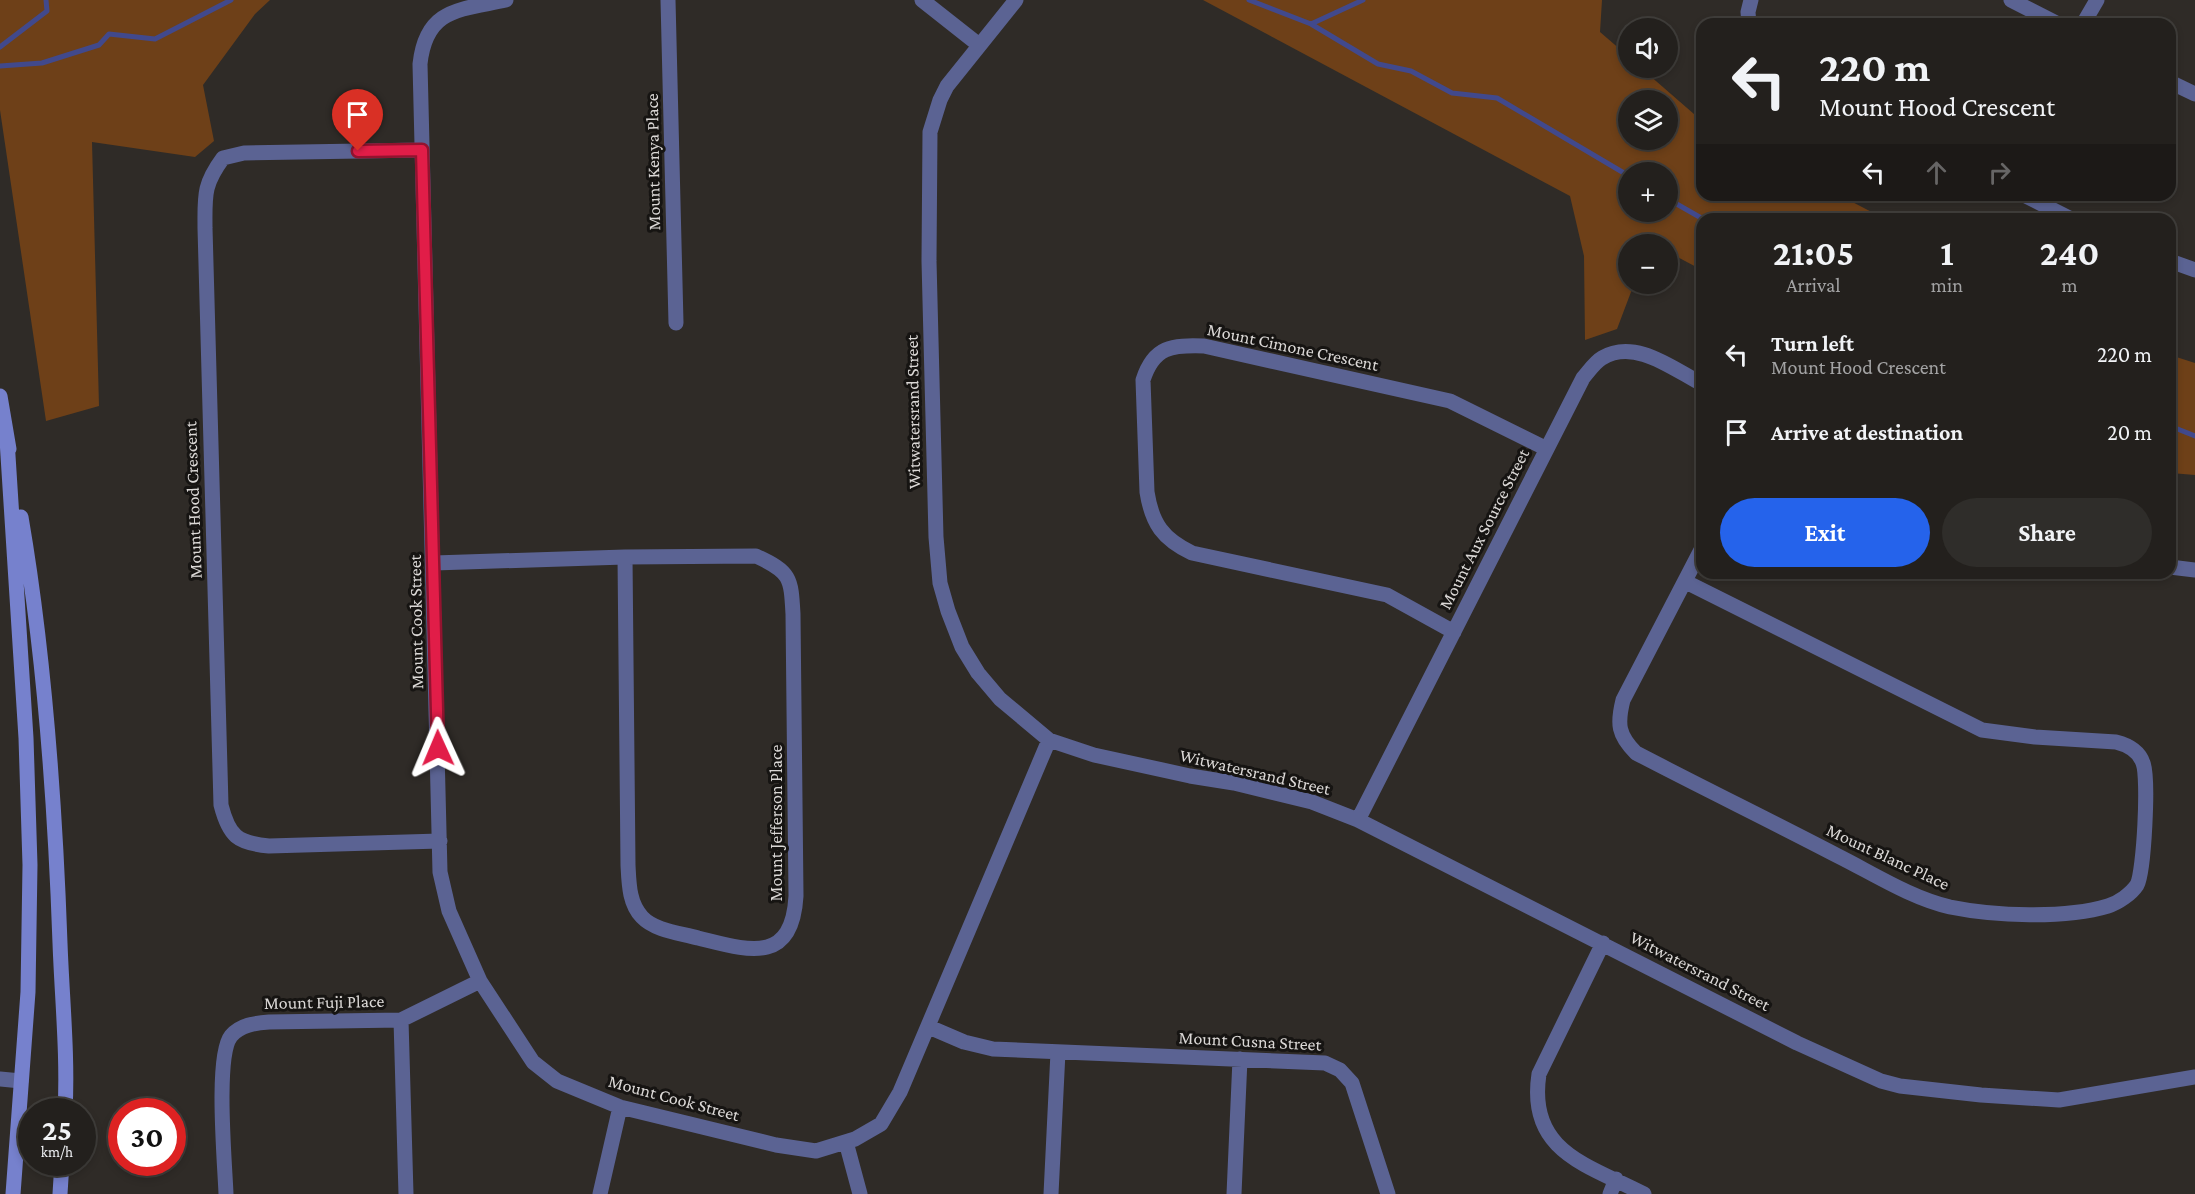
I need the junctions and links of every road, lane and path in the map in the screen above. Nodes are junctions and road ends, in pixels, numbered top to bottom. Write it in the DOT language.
graph roads {
  1 [pos="506,0"];
  2 [pos="668,0"];
  3 [pos="922,0"];
  4 [pos="1016,0"];
  5 [pos="1751,0"];
  6 [pos="2011,0"];
  7 [pos="2097,0"];
  8 [pos="1748,18"];
  9 [pos="2046,18"];
  10 [pos="2086,18"];
  11 [pos="979,45"];
  12 [pos="2176,85"];
  13 [pos="2195,94"];
  14 [pos="422,150"];
  15 [pos="2036,201"];
  16 [pos="2059,213"];
  17 [pos="2176,263"];
  18 [pos="2195,270"];
  19 [pos="676,323"];
  20 [pos="1696,381"];
  21 [pos="0,396"];
  22 [pos="7,440"];
  23 [pos="1547,449"];
  24 [pos="625,557"];
  25 [pos="1696,561"];
  26 [pos="434,563"];
  27 [pos="2176,568"];
  28 [pos="2195,570"];
  29 [pos="1686,582"];
  30 [pos="1454,632"];
  31 [pos="1049,740"];
  32 [pos="1358,820"];
  33 [pos="440,841"];
  34 [pos="1603,943"];
  35 [pos="480,981"];
  36 [pos="401,1020"];
  37 [pos="929,1027"];
  38 [pos="1058,1052"];
  39 [pos="1240,1059"];
  40 [pos="2195,1077"];
  41 [pos="0,1079"];
  42 [pos="21,1081"];
  43 [pos="65,1098"];
  44 [pos="620,1107"];
  45 [pos="846,1142"];
  46 [pos="61,1176"];
  47 [pos="1616,1179"];
  48 [pos="13,1194"];
  49 [pos="60,1194"];
  50 [pos="226,1194"];
  51 [pos="406,1194"];
  52 [pos="600,1194"];
  53 [pos="860,1194"];
  54 [pos="1051,1194"];
  55 [pos="1234,1194"];
  56 [pos="1388,1194"];
  57 [pos="1610,1194"];
  58 [pos="1644,1194"];
  1 -- 14 [label="street, Mount Cook Street"];
  2 -- 19 [label="street, Mount Kenya Place"];
  3 -- 11 [label="street"];
  4 -- 11 [label="street, Witwatersrand Street"];
  5 -- 8 [label="street"];
  6 -- 9 [label="street"];
  7 -- 10 [label="street"];
  11 -- 31 [label="street, Witwatersrand Street"];
  12 -- 13 [label="street"];
  14 -- 26 [label="street, Mount Cook Street"];
  14 -- 33 [label="street, Mount Hood Crescent"];
  15 -- 16 [label="street"];
  17 -- 18 [label="street"];
  20 -- 23 [label="street, Mount Aux Source Street"];
  21 -- 22 [label="main road"];
  22 -- 42 [label="main road"];
  22 -- 43 [label="main road"];
  23 -- 30 [label="street, Mount Aux Source Street"];
  23 -- 30 [label="street, Mount Cimone Crescent"];
  24 -- 24 [label="street, Mount Jefferson Place"];
  24 -- 26 [label="street, Mount Jefferson Place"];
  25 -- 29 [label="street, Mount Blanc Place"];
  26 -- 33 [label="street, Mount Cook Street"];
  27 -- 28 [label="street"];
  29 -- 29 [label="street, Mount Blanc Place"];
  30 -- 32 [label="street, Mount Aux Source Street"];
  31 -- 32 [label="street, Witwatersrand Street"];
  31 -- 37 [label="street, Mount Cook Street"];
  32 -- 34 [label="street, Witwatersrand Street"];
  33 -- 35 [label="street, Mount Cook Street"];
  34 -- 40 [label="street, Witwatersrand Street"];
  34 -- 47 [label="street"];
  35 -- 36 [label="street, Mount Fuji Place"];
  35 -- 44 [label="street, Mount Cook Street"];
  36 -- 50 [label="street, Mount Fuji Place"];
  36 -- 51 [label="street, Mount Fuji Place"];
  37 -- 38 [label="street, Mount Cusna Street"];
  37 -- 45 [label="street, Mount Cook Street"];
  38 -- 39 [label="street, Mount Cusna Street"];
  38 -- 54 [label="street"];
  39 -- 55 [label="street"];
  39 -- 56 [label="street, Mount Cusna Street"];
  41 -- 42 [label="street"];
  42 -- 48 [label="main road"];
  44 -- 45 [label="street, Mount Cook Street"];
  44 -- 52 [label="street"];
  45 -- 53 [label="street"];
  46 -- 49 [label="main road"];
  47 -- 57 [label="street"];
  47 -- 58 [label="street"];
}
